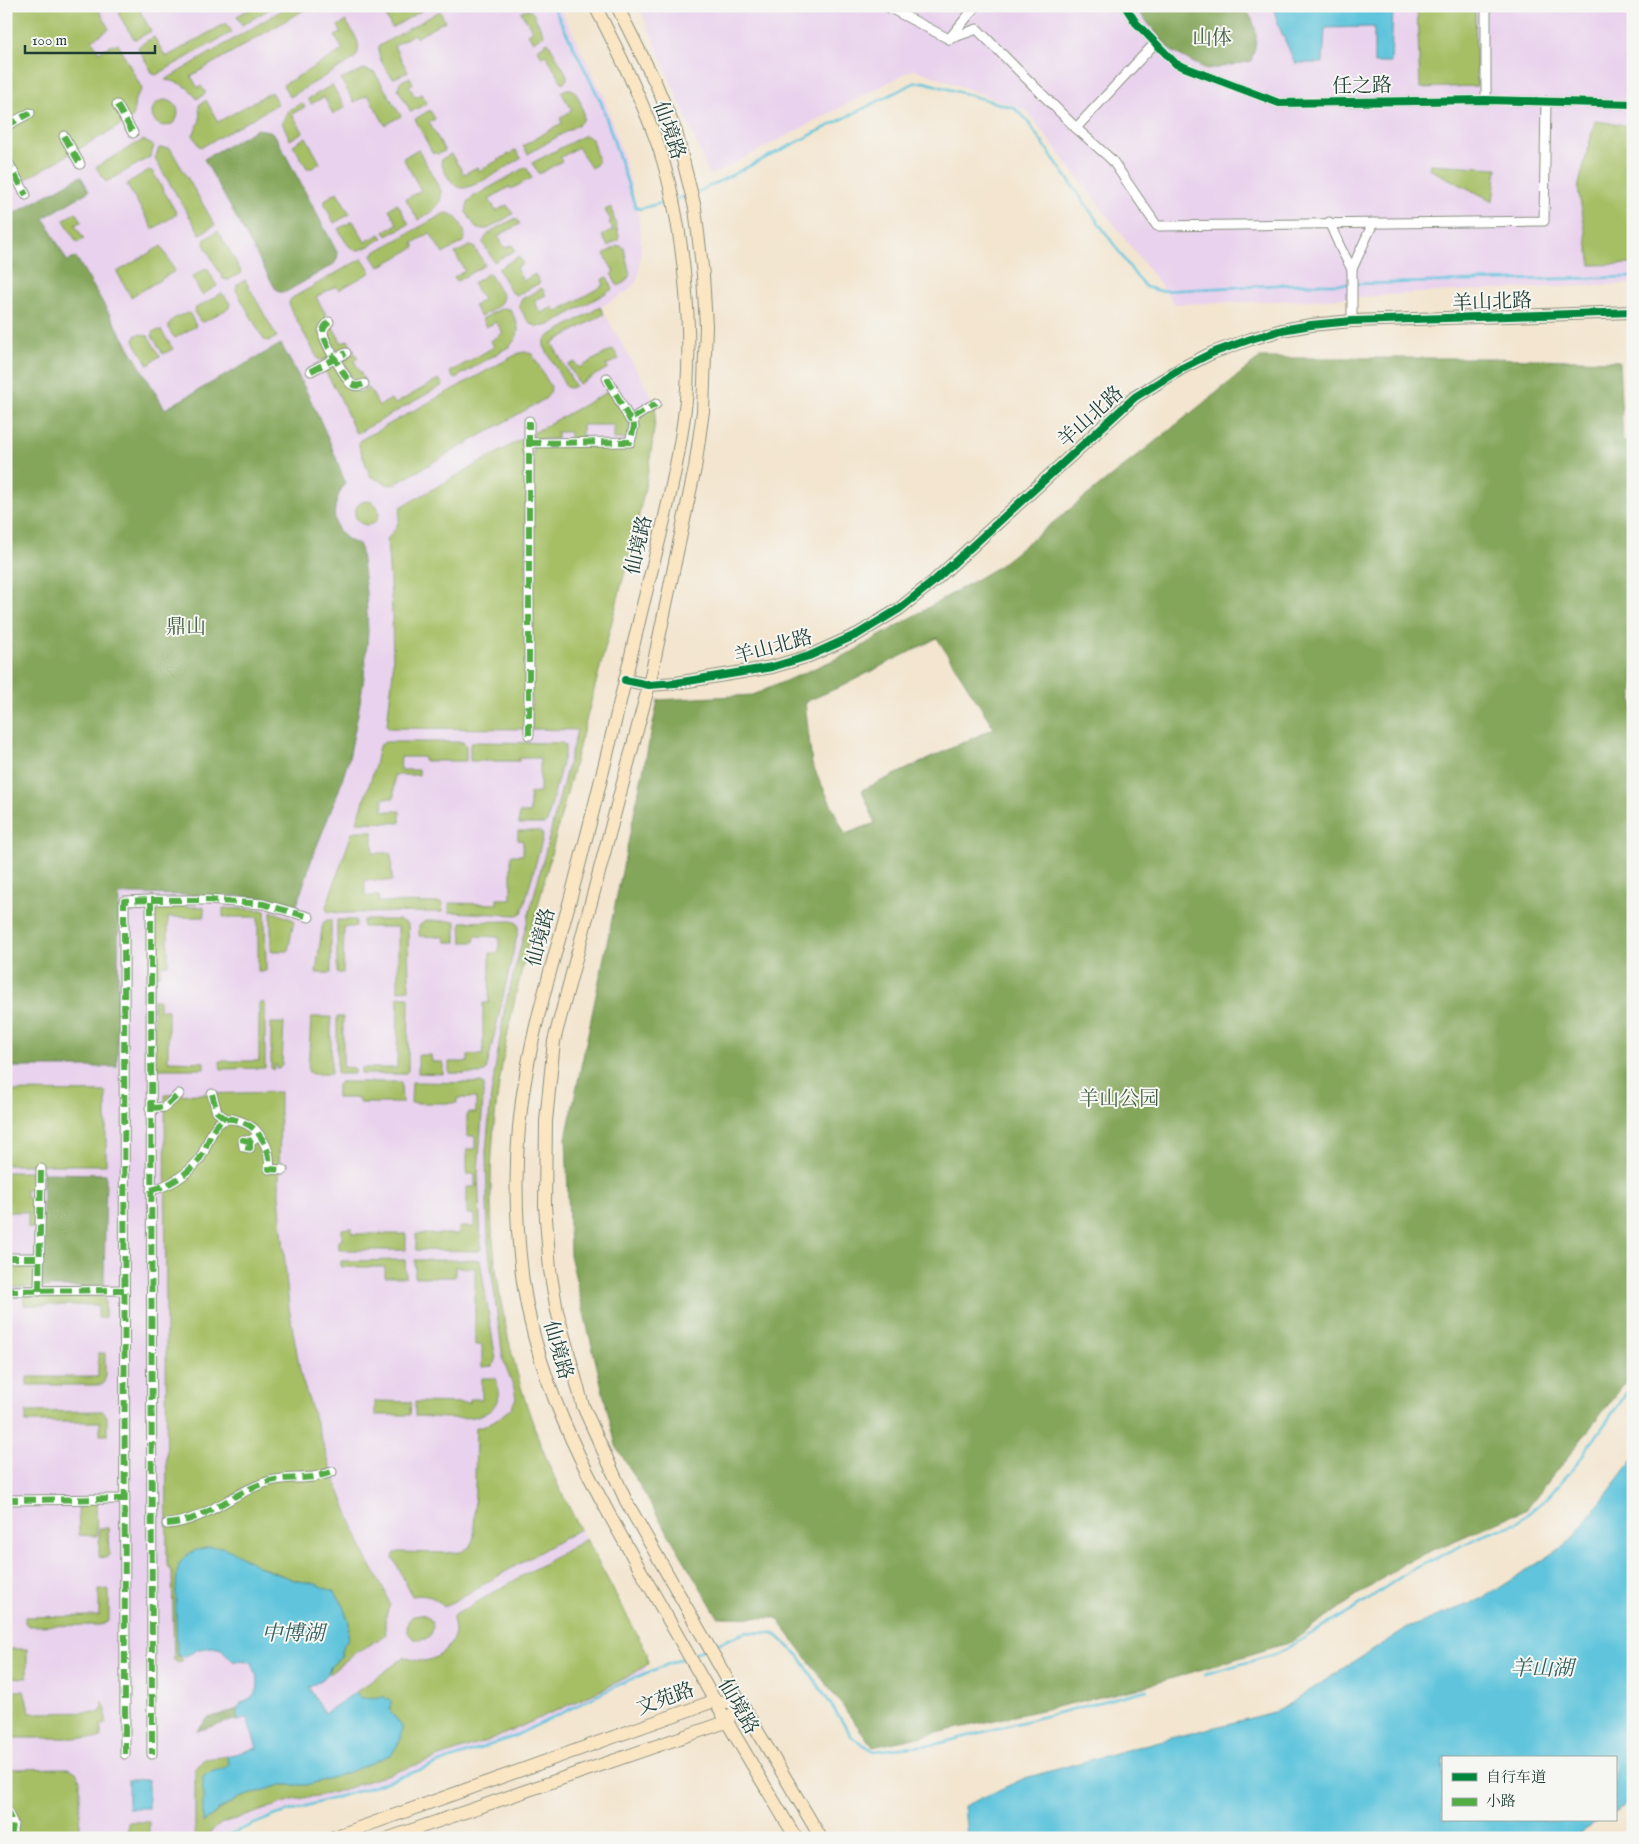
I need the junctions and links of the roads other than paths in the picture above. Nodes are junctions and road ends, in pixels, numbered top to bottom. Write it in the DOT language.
graph roads {
  1 [pos="595,6"];
  2 [pos="617,6"];
  3 [pos="886,6"];
  4 [pos="976,6"];
  5 [pos="1125,6"];
  6 [pos="1486,6"];
  7 [pos="949,39"];
  8 [pos="1156,42"];
  9 [pos="1486,100"];
  10 [pos="1546,101"];
  11 [pos="1633,104"];
  12 [pos="116,105"];
  13 [pos="30,113"];
  14 [pos="6,126"];
  15 [pos="1076,128"];
  16 [pos="133,133"];
  17 [pos="64,136"];
  18 [pos="6,158"];
  19 [pos="80,164"];
  20 [pos="26,195"];
  21 [pos="1329,222"];
  22 [pos="1373,223"];
  23 [pos="1352,269"];
  24 [pos="1633,312"];
  25 [pos="1352,321"];
  26 [pos="329,322"];
  27 [pos="346,353"];
  28 [pos="335,358"];
  29 [pos="311,371"];
  30 [pos="607,378"];
  31 [pos="364,384"];
  32 [pos="656,404"];
  33 [pos="632,418"];
  34 [pos="529,421"];
  35 [pos="529,443"];
  36 [pos="625,680"];
  37 [pos="649,685"];
  38 [pos="529,735"];
  39 [pos="151,900"];
  40 [pos="309,917"];
  41 [pos="180,1094"];
  42 [pos="212,1094"];
  43 [pos="150,1108"];
  44 [pos="226,1119"];
  45 [pos="259,1135"];
  46 [pos="250,1141"];
  47 [pos="41,1169"];
  48 [pos="282,1170"];
  49 [pos="151,1190"];
  50 [pos="6,1258"];
  51 [pos="40,1258"];
  52 [pos="124,1290"];
  53 [pos="6,1291"];
  54 [pos="40,1291"];
  55 [pos="332,1472"];
  56 [pos="125,1499"];
  57 [pos="6,1500"];
  58 [pos="167,1524"];
  59 [pos="714,1701"];
  60 [pos="741,1703"];
  61 [pos="726,1722"];
  62 [pos="125,1754"];
  63 [pos="152,1754"];
  64 [pos="6,1809"];
  65 [pos="11,1838"];
  66 [pos="331,1838"];
  67 [pos="389,1838"];
  68 [pos="796,1838"];
  69 [pos="821,1838"];
  1 -- 36 [label="main road, 仙境路"];
  2 -- 37 [label="main road, 仙境路"];
  3 -- 7 [label="street"];
  4 -- 7 [label="street"];
  5 -- 8 [label="street, 任之路"];
  6 -- 9 [label="street"];
  7 -- 15 [label="street"];
  8 -- 9 [label="street, 任之路"];
  8 -- 15 [label="street"];
  9 -- 10 [label="street, 任之路"];
  10 -- 11 [label="street, 任之路"];
  10 -- 22 [label="street"];
  12 -- 16 [label="street"];
  13 -- 14 [label="street"];
  15 -- 21 [label="street"];
  17 -- 19 [label="street"];
  18 -- 20 [label="street"];
  21 -- 22 [label="street"];
  21 -- 23 [label="street"];
  22 -- 23 [label="street"];
  23 -- 25 [label="street"];
  24 -- 25 [label="main road, 羊山北路"];
  25 -- 37 [label="main road, 羊山北路"];
  26 -- 28 [label="street"];
  27 -- 28 [label="street"];
  28 -- 29 [label="street"];
  28 -- 31 [label="street"];
  30 -- 33 [label="street"];
  32 -- 33 [label="street"];
  33 -- 35 [label="street"];
  34 -- 35 [label="street"];
  35 -- 38 [label="street"];
  36 -- 37 [label="main road, 羊山北路"];
  36 -- 59 [label="main road, 仙境路"];
  37 -- 60 [label="main road, 仙境路"];
  39 -- 40 [label="street"];
  39 -- 43 [label="street"];
  39 -- 52 [label="street"];
  41 -- 43 [label="street"];
  42 -- 44 [label="street"];
  43 -- 49 [label="street"];
  44 -- 45 [label="street"];
  44 -- 49 [label="street"];
  45 -- 46 [label="street"];
  45 -- 48 [label="street"];
  47 -- 51 [label="street"];
  49 -- 63 [label="street"];
  50 -- 51 [label="street"];
  51 -- 54 [label="street"];
  52 -- 54 [label="street"];
  52 -- 56 [label="street"];
  53 -- 54 [label="street"];
  55 -- 58 [label="street"];
  56 -- 57 [label="street"];
  56 -- 62 [label="street"];
  59 -- 60 [label="main road, 文苑路"];
  59 -- 61 [label="main road, 仙境路"];
  59 -- 66 [label="main road, 文苑路"];
  60 -- 61 [label="main road"];
  60 -- 69 [label="main road, 仙境路"];
  61 -- 67 [label="main road, 文苑路"];
  61 -- 68 [label="main road, 仙境路"];
  64 -- 65 [label="street"];
}
